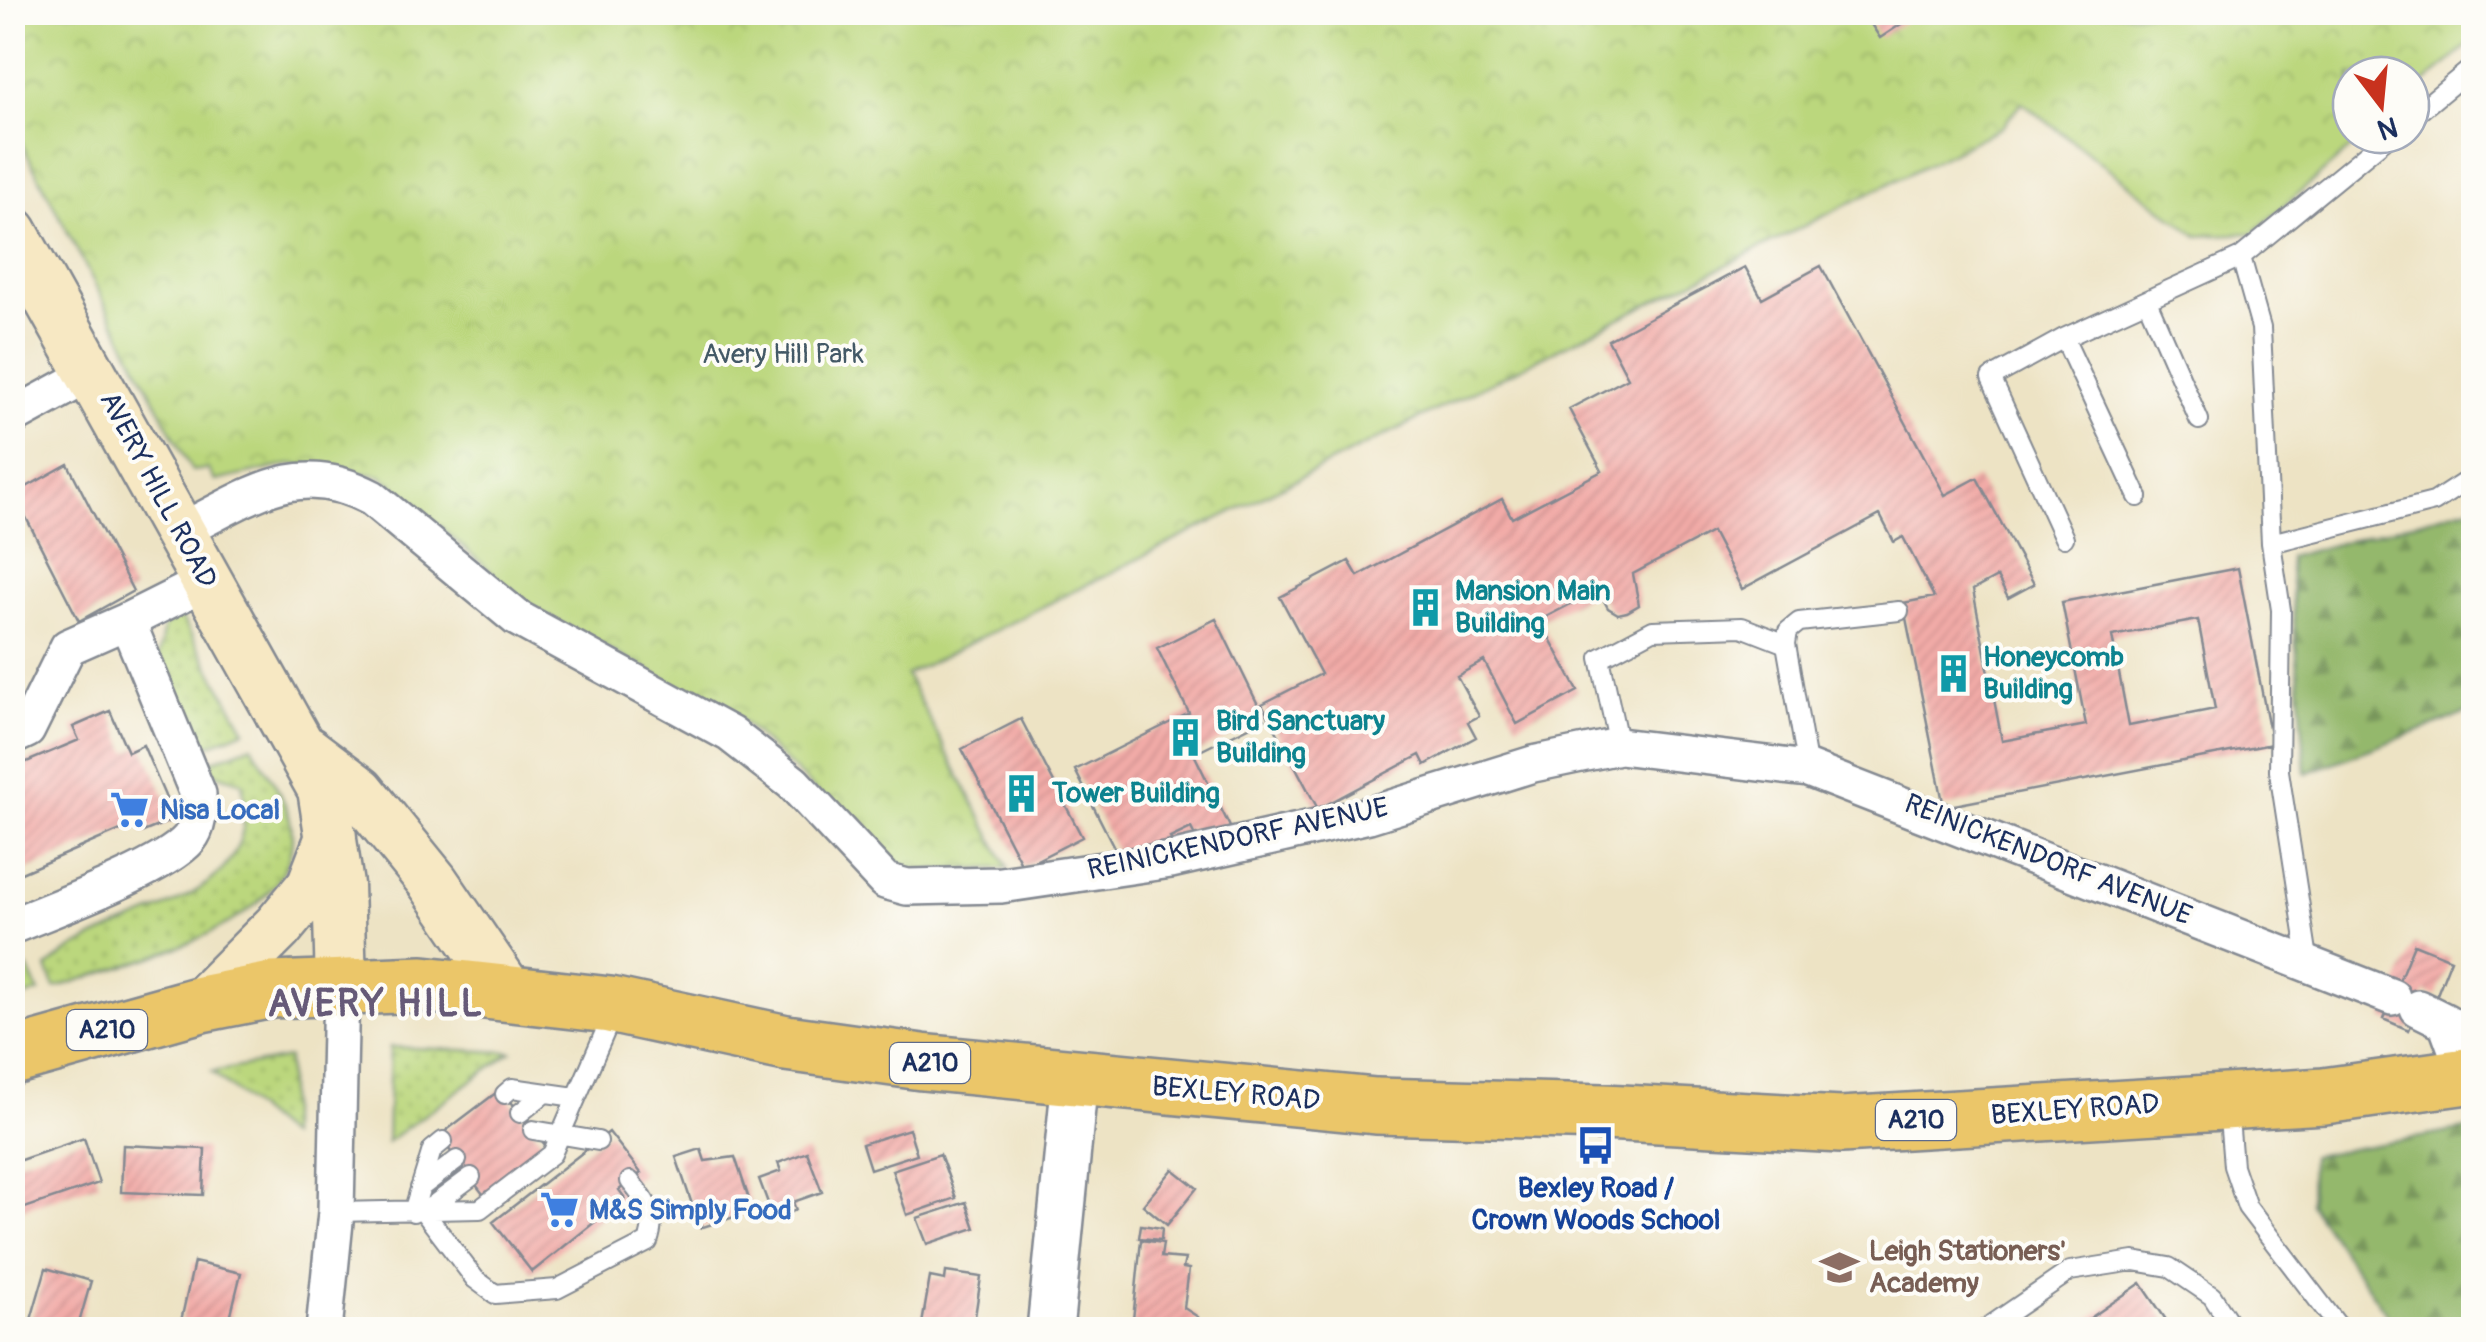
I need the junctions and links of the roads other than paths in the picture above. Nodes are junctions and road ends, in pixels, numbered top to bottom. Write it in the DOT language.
graph roads {
  1 [pos="2474,66"];
  2 [pos="2431,101"];
  3 [pos="2366,155"];
  4 [pos="12,232"];
  5 [pos="2241,257"];
  6 [pos="2147,302"];
  7 [pos="2064,338"];
  8 [pos="94,372"];
  9 [pos="12,416"];
  10 [pos="2199,420"];
  11 [pos="2474,476"];
  12 [pos="2138,497"];
  13 [pos="180,531"];
  14 [pos="2064,538"];
  15 [pos="2270,542"];
  16 [pos="207,581"];
  17 [pos="1899,611"];
  18 [pos="126,620"];
  19 [pos="1786,644"];
  20 [pos="12,737"];
  21 [pos="1619,746"];
  22 [pos="302,748"];
  23 [pos="1808,769"];
  24 [pos="332,834"];
  25 [pos="12,926"];
  26 [pos="2309,965"];
  27 [pos="341,984"];
  28 [pos="507,990"];
  29 [pos="200,1004"];
  30 [pos="616,1006"];
  31 [pos="12,1057"];
  32 [pos="2470,1076"];
  33 [pos="1075,1078"];
  34 [pos="545,1093"];
  35 [pos="505,1094"];
  36 [pos="576,1097"];
  37 [pos="2227,1101"];
  38 [pos="520,1113"];
  39 [pos="533,1130"];
  40 [pos="560,1134"];
  41 [pos="598,1140"];
  42 [pos="443,1142"];
  43 [pos="457,1160"];
  44 [pos="470,1177"];
  45 [pos="630,1182"];
  46 [pos="420,1188"];
  47 [pos="336,1212"];
  48 [pos="419,1212"];
  49 [pos="324,1330"];
  50 [pos="1050,1330"];
  51 [pos="1984,1330"];
  52 [pos="2234,1330"];
  53 [pos="2341,1330"];
  1 -- 2 [label="lane"];
  3 -- 5 [label="lane"];
  4 -- 8 [label="main road, AVERY HILL ROAD"];
  5 -- 6 [label="lane"];
  5 -- 15 [label="lane"];
  6 -- 7 [label="lane"];
  6 -- 10 [label="lane"];
  7 -- 12 [label="lane"];
  7 -- 14 [label="lane"];
  8 -- 9 [label="street"];
  8 -- 13 [label="main road, AVERY HILL ROAD"];
  11 -- 15 [label="lane"];
  13 -- 16 [label="main road, AVERY HILL ROAD"];
  13 -- 21 [label="street, REINICKENDORF AVENUE"];
  15 -- 26 [label="lane"];
  16 -- 18 [label="street"];
  16 -- 22 [label="main road, AVERY HILL ROAD"];
  17 -- 19 [label="lane"];
  18 -- 20 [label="street"];
  18 -- 25 [label="street"];
  19 -- 21 [label="lane"];
  19 -- 23 [label="lane"];
  21 -- 23 [label="street, REINICKENDORF AVENUE"];
  22 -- 24 [label="main road, AVERY HILL ROAD"];
  22 -- 28 [label="main road, AVERY HILL ROAD"];
  23 -- 26 [label="street, REINICKENDORF AVENUE"];
  24 -- 27 [label="main road, AVERY HILL ROAD"];
  24 -- 29 [label="main road"];
  26 -- 32 [label="street, REINICKENDORF AVENUE"];
  27 -- 28 [label="main road, BEXLEY ROAD / A210"];
  27 -- 29 [label="main road, BEXLEY ROAD / A210"];
  27 -- 47 [label="street"];
  28 -- 30 [label="main road, BEXLEY ROAD / A210"];
  29 -- 31 [label="main road, BEXLEY ROAD / A210"];
  30 -- 33 [label="main road, BEXLEY ROAD / A210"];
  30 -- 36 [label="lane"];
  32 -- 37 [label="main road, BEXLEY ROAD / A210"];
  33 -- 37 [label="main road, BEXLEY ROAD / A210"];
  33 -- 50 [label="street"];
  34 -- 35 [label="lane"];
  34 -- 36 [label="lane"];
  34 -- 38 [label="lane"];
  36 -- 40 [label="lane"];
  37 -- 53 [label="lane"];
  39 -- 40 [label="lane"];
  40 -- 41 [label="lane"];
  40 -- 48 [label="lane"];
  42 -- 46 [label="lane"];
  43 -- 46 [label="lane"];
  44 -- 48 [label="lane"];
  45 -- 48 [label="lane"];
  46 -- 48 [label="lane"];
  47 -- 48 [label="lane"];
  47 -- 49 [label="street"];
  51 -- 52 [label="lane"];
}
